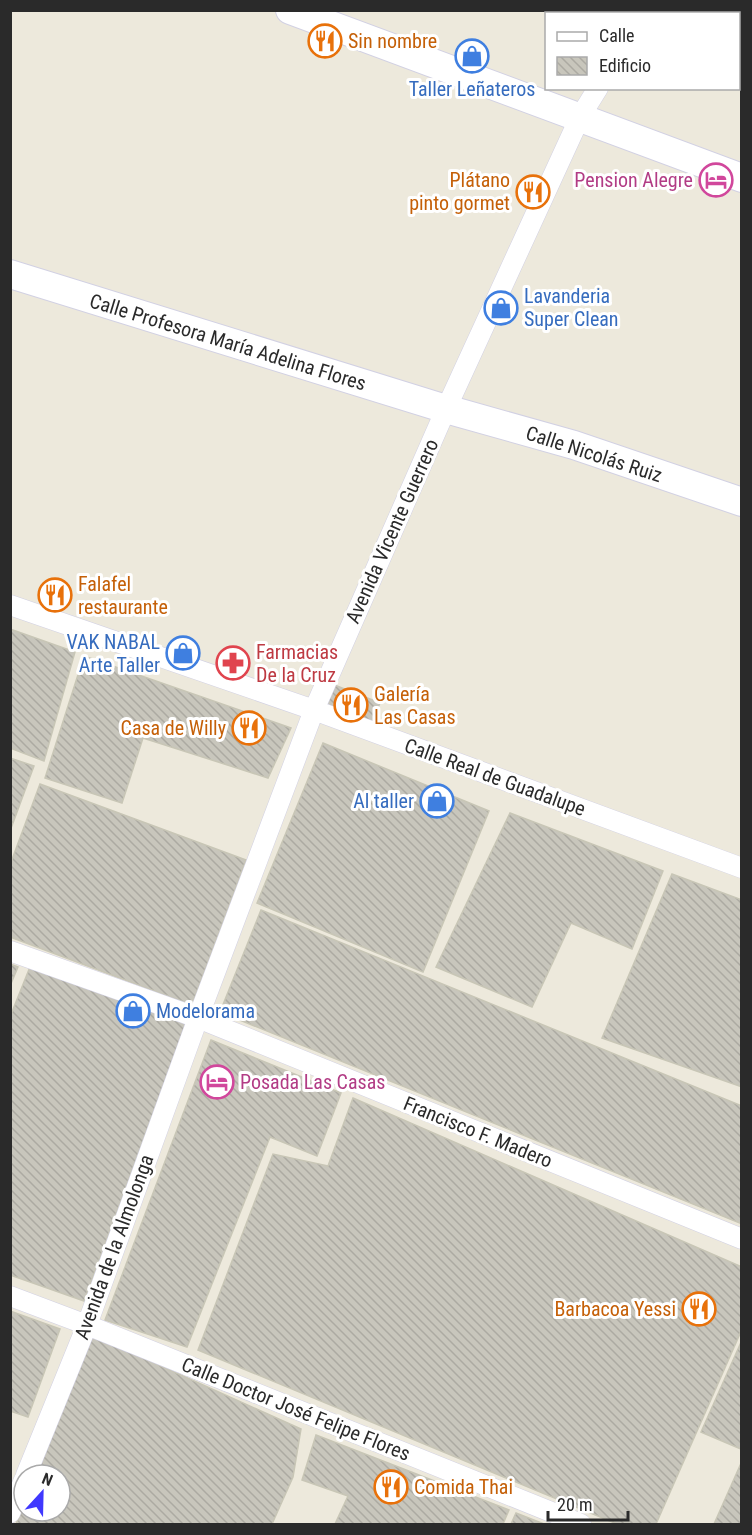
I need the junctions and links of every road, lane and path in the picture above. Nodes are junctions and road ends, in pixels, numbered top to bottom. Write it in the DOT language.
graph roads {
  1 [pos="290,10"];
  2 [pos="597,90"];
  3 [pos="580,117"];
  4 [pos="741,178"];
  5 [pos="10,274"];
  6 [pos="446,409"];
  7 [pos="741,502"];
  8 [pos="10,605"];
  9 [pos="314,710"];
  10 [pos="741,868"];
  11 [pos="10,951"];
  12 [pos="198,1018"];
  13 [pos="741,1239"];
  14 [pos="10,1296"];
  15 [pos="87,1325"];
  16 [pos="31,1463"];
  17 [pos="582,1524"];
  1 -- 3 [label="street"];
  2 -- 3 [label="street, Avenida Vicente Guerrero"];
  3 -- 4 [label="street"];
  3 -- 6 [label="street, Avenida Vicente Guerrero"];
  5 -- 6 [label="street, Calle Profesora María Adelina Flores"];
  6 -- 7 [label="street, Calle Nicolás Ruiz"];
  6 -- 9 [label="street, Avenida Vicente Guerrero"];
  8 -- 9 [label="street, Calle Real de Guadalupe"];
  9 -- 10 [label="street, Calle Real de Guadalupe"];
  9 -- 12 [label="street, Avenida Vicente Guerrero"];
  11 -- 12 [label="street, Francisco F. Madero"];
  12 -- 13 [label="street, Francisco F. Madero"];
  12 -- 15 [label="street, Avenida de la Almolonga"];
  14 -- 15 [label="street, Calle Doctor José Felipe Flores"];
  15 -- 16 [label="street, Avenida de la Almolonga"];
  15 -- 17 [label="street, Calle Doctor José Felipe Flores"];
}
